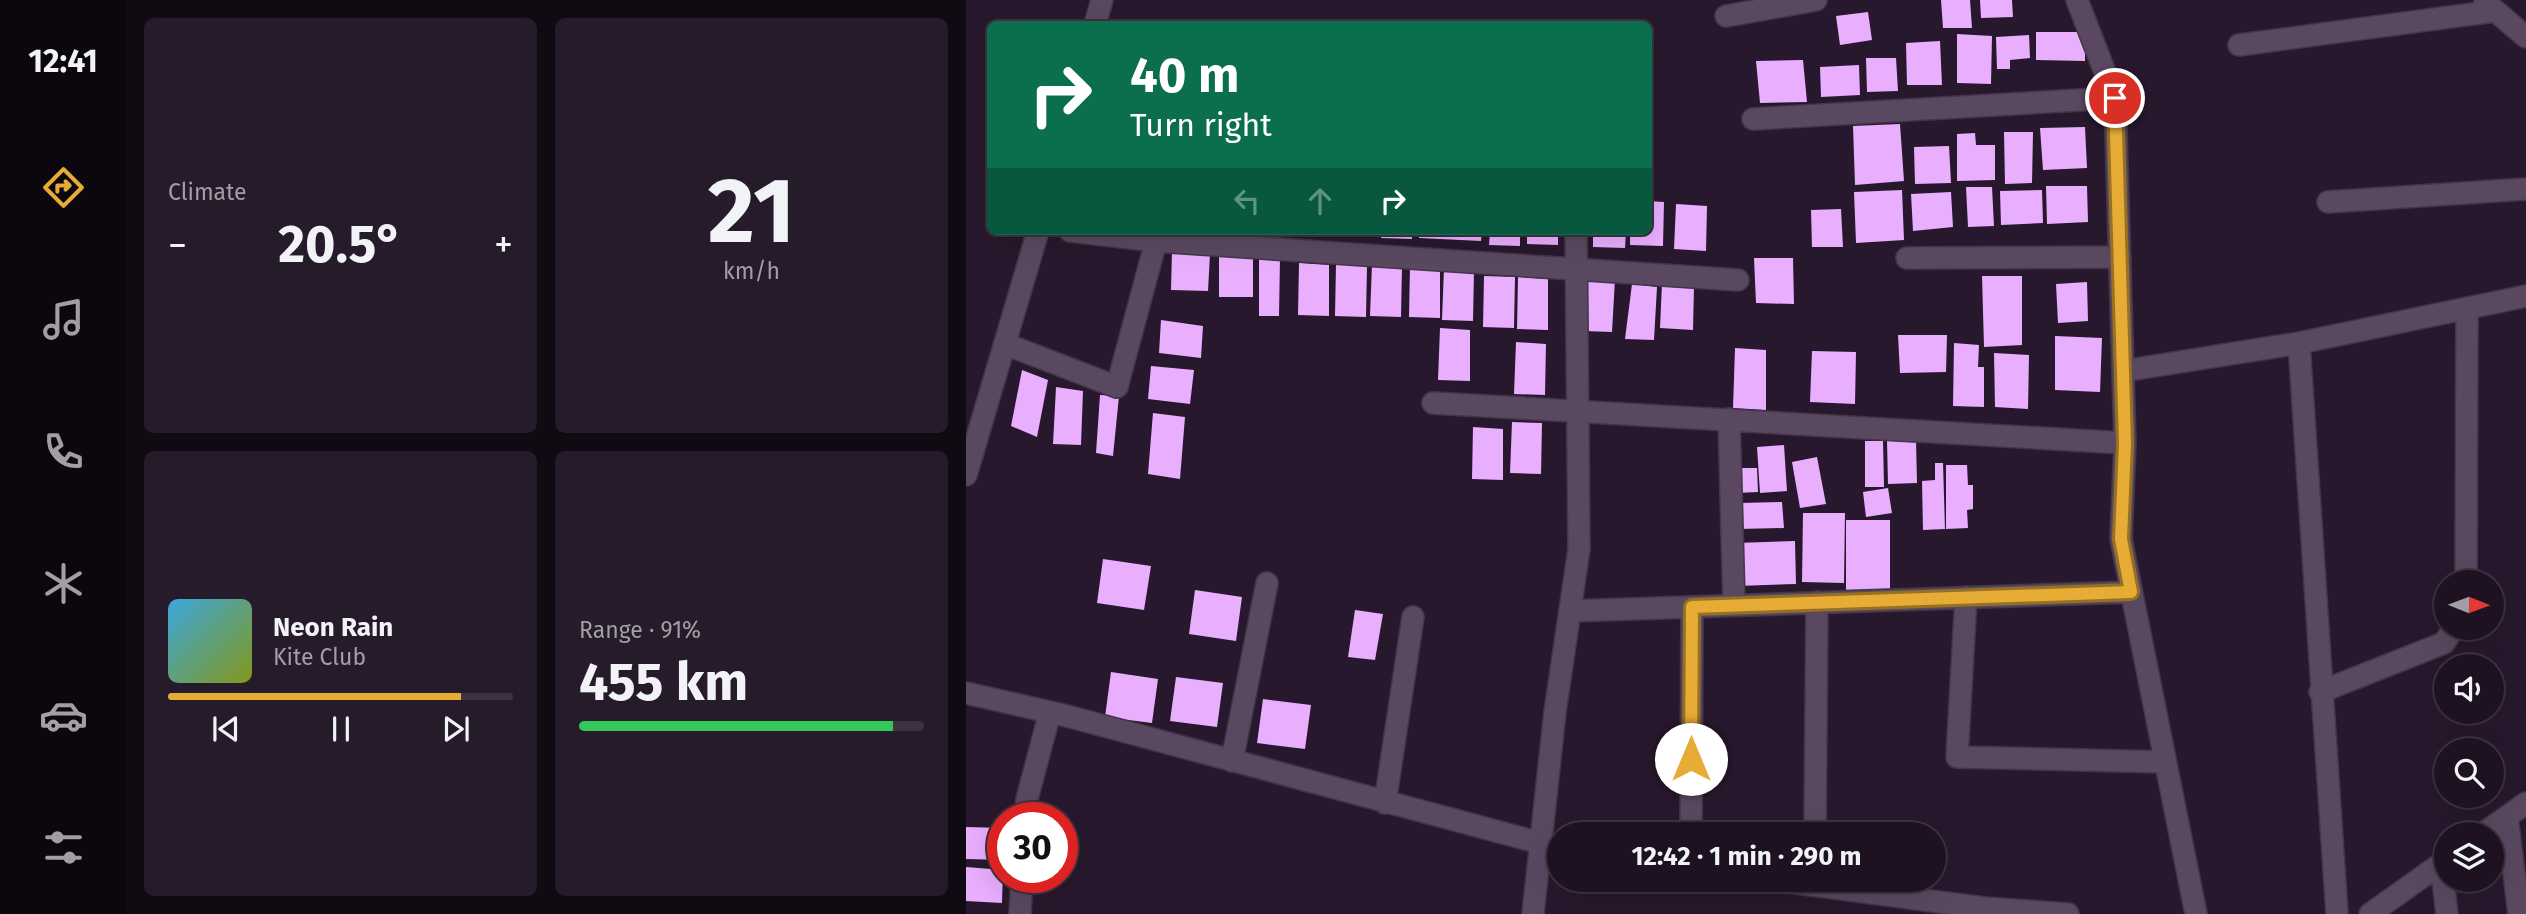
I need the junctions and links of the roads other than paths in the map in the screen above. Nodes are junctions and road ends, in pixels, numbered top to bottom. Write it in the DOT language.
graph roads {
  1 [pos="1102,0"];
  2 [pos="1816,0"];
  3 [pos="2082,2"];
  4 [pos="2489,6"];
  5 [pos="1726,16"];
  6 [pos="1096,21"];
  7 [pos="2526,37"];
  8 [pos="2239,45"];
  9 [pos="2115,98"];
  10 [pos="1753,119"];
  11 [pos="2526,189"];
  12 [pos="2328,202"];
  13 [pos="1037,235"];
  14 [pos="1108,235"];
  15 [pos="1576,235"];
  16 [pos="1156,240"];
  17 [pos="2120,257"];
  18 [pos="1908,258"];
  19 [pos="1577,267"];
  20 [pos="1738,280"];
  21 [pos="2526,296"];
  22 [pos="2467,308"];
  23 [pos="2298,343"];
  24 [pos="1004,344"];
  25 [pos="2123,371"];
  26 [pos="1433,403"];
  27 [pos="1578,410"];
  28 [pos="1729,419"];
  29 [pos="2125,443"];
  30 [pos="966,475"];
  31 [pos="2466,570"];
  32 [pos="1267,583"];
  33 [pos="2131,592"];
  34 [pos="1966,597"];
  35 [pos="1817,603"];
  36 [pos="1734,605"];
  37 [pos="1692,607"];
  38 [pos="1570,611"];
  39 [pos="1413,617"];
  40 [pos="2446,640"];
  41 [pos="2320,692"];
  42 [pos="966,693"];
  43 [pos="1050,712"];
  44 [pos="1232,761"];
  45 [pos="2165,762"];
  46 [pos="1027,802"];
  47 [pos="1385,803"];
  48 [pos="2526,803"];
  49 [pos="2507,817"];
  50 [pos="1552,822"];
  51 [pos="1691,822"];
  52 [pos="1815,822"];
  53 [pos="2500,822"];
  54 [pos="1547,846"];
  55 [pos="1547,859"];
  56 [pos="2434,869"];
  57 [pos="1869,892"];
  58 [pos="2446,892"];
  59 [pos="1021,893"];
  60 [pos="1984,911"];
  61 [pos="1020,914"];
  62 [pos="1533,914"];
  63 [pos="2068,914"];
  64 [pos="2196,914"];
  65 [pos="2337,914"];
  66 [pos="2370,914"];
  67 [pos="2448,914"];
  68 [pos="2519,914"];
  1 -- 6 [label="street"];
  2 -- 5 [label="street"];
  3 -- 9 [label="street"];
  4 -- 7 [label="street"];
  4 -- 8 [label="street"];
  9 -- 10 [label="street"];
  9 -- 17 [label="street"];
  11 -- 12 [label="street"];
  13 -- 24 [label="street"];
  14 -- 16 [label="street"];
  15 -- 19 [label="street"];
  16 -- 19 [label="street"];
  16 -- 24 [label="street"];
  17 -- 18 [label="street"];
  17 -- 25 [label="street"];
  19 -- 20 [label="street"];
  19 -- 27 [label="street"];
  21 -- 22 [label="street"];
  22 -- 23 [label="street"];
  22 -- 31 [label="street"];
  23 -- 25 [label="street"];
  23 -- 41 [label="street"];
  24 -- 30 [label="street"];
  25 -- 29 [label="street"];
  26 -- 27 [label="street"];
  27 -- 28 [label="street"];
  27 -- 38 [label="street"];
  28 -- 29 [label="street"];
  28 -- 36 [label="street"];
  29 -- 33 [label="street"];
  32 -- 44 [label="street"];
  33 -- 34 [label="street"];
  33 -- 45 [label="street"];
  34 -- 35 [label="street"];
  34 -- 45 [label="street"];
  35 -- 36 [label="street"];
  35 -- 52 [label="street"];
  36 -- 37 [label="street"];
  37 -- 38 [label="street"];
  37 -- 51 [label="street"];
  38 -- 50 [label="street"];
  39 -- 47 [label="street"];
  40 -- 41 [label="street"];
  41 -- 65 [label="street"];
  42 -- 43 [label="street"];
  43 -- 44 [label="street"];
  43 -- 46 [label="street"];
  44 -- 47 [label="street"];
  45 -- 64 [label="street"];
  47 -- 54 [label="street"];
  48 -- 49 [label="street"];
  49 -- 53 [label="street"];
  49 -- 68 [label="street"];
  55 -- 62 [label="street"];
  56 -- 66 [label="street"];
  57 -- 60 [label="street"];
  58 -- 67 [label="street"];
  59 -- 61 [label="street"];
  60 -- 63 [label="street"];
}
